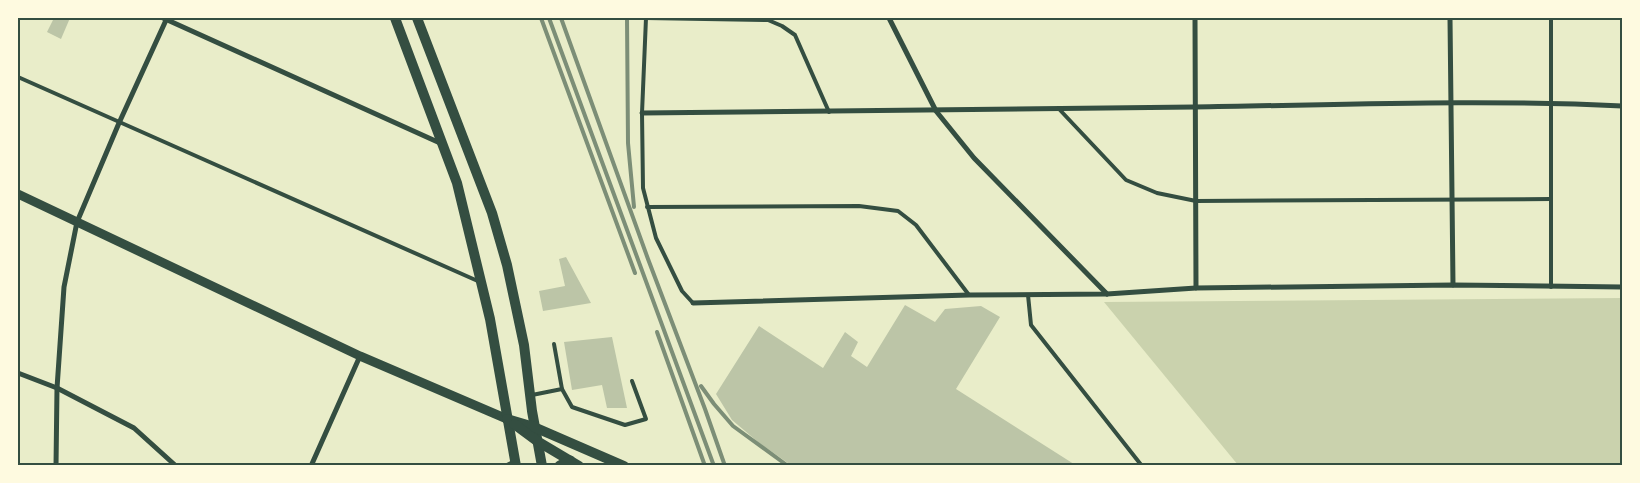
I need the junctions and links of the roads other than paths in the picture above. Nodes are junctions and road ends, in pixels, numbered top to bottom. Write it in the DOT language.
graph roads {
  1 [pos="165,18"];
  2 [pos="395,18"];
  3 [pos="417,18"];
  4 [pos="646,18"];
  5 [pos="889,18"];
  6 [pos="1194,18"];
  7 [pos="1450,18"];
  8 [pos="1551,18"];
  9 [pos="18,77"];
  10 [pos="1451,102"];
  11 [pos="1550,103"];
  12 [pos="1622,106"];
  13 [pos="1196,107"];
  14 [pos="1059,109"];
  15 [pos="936,111"];
  16 [pos="829,112"];
  17 [pos="642,113"];
  18 [pos="119,123"];
  19 [pos="442,143"];
  20 [pos="18,194"];
  21 [pos="1550,199"];
  22 [pos="1452,200"];
  23 [pos="1196,201"];
  24 [pos="647,207"];
  25 [pos="77,222"];
  26 [pos="482,283"];
  27 [pos="1453,285"];
  28 [pos="1551,287"];
  29 [pos="1622,287"];
  30 [pos="1196,288"];
  31 [pos="1107,294"];
  32 [pos="969,295"];
  33 [pos="1028,295"];
  34 [pos="693,303"];
  35 [pos="554,344"];
  36 [pos="360,356"];
  37 [pos="18,373"];
  38 [pos="632,381"];
  39 [pos="57,388"];
  40 [pos="562,388"];
  41 [pos="530,396"];
  42 [pos="507,419"];
  43 [pos="534,427"];
  44 [pos="537,441"];
  45 [pos="516,463"];
  46 [pos="570,464"];
  47 [pos="56,466"];
  48 [pos="176,466"];
  49 [pos="311,466"];
  50 [pos="505,466"];
  51 [pos="542,466"];
  52 [pos="624,466"];
  53 [pos="1142,466"];
  1 -- 18 [label="street"];
  1 -- 19 [label="street"];
  2 -- 19 [label="main road"];
  3 -- 41 [label="main road"];
  4 -- 16 [label="lane"];
  4 -- 17 [label="lane"];
  5 -- 15 [label="street"];
  6 -- 13 [label="street"];
  7 -- 10 [label="street"];
  8 -- 11 [label="lane"];
  9 -- 18 [label="lane"];
  10 -- 11 [label="street"];
  10 -- 13 [label="street"];
  10 -- 22 [label="street"];
  11 -- 12 [label="street"];
  11 -- 21 [label="lane"];
  13 -- 14 [label="street"];
  13 -- 23 [label="street"];
  14 -- 15 [label="street"];
  14 -- 23 [label="lane"];
  15 -- 16 [label="street"];
  15 -- 31 [label="street"];
  16 -- 17 [label="street"];
  17 -- 24 [label="lane"];
  18 -- 25 [label="street"];
  18 -- 26 [label="lane"];
  19 -- 26 [label="main road"];
  20 -- 25 [label="street"];
  21 -- 22 [label="lane"];
  21 -- 28 [label="lane"];
  22 -- 23 [label="lane"];
  22 -- 27 [label="street"];
  23 -- 30 [label="street"];
  24 -- 32 [label="lane"];
  24 -- 34 [label="lane"];
  25 -- 36 [label="street"];
  25 -- 39 [label="street"];
  26 -- 42 [label="main road"];
  27 -- 28 [label="street"];
  27 -- 30 [label="street"];
  28 -- 29 [label="street"];
  30 -- 31 [label="street"];
  31 -- 33 [label="street"];
  32 -- 33 [label="street"];
  32 -- 34 [label="street"];
  33 -- 53 [label="lane"];
  35 -- 40 [label="lane"];
  36 -- 42 [label="street"];
  36 -- 49 [label="street"];
  37 -- 39 [label="street"];
  38 -- 40 [label="lane"];
  39 -- 47 [label="street"];
  39 -- 48 [label="street"];
  40 -- 41 [label="lane"];
  41 -- 43 [label="main road"];
  42 -- 43 [label="main road"];
  42 -- 44 [label="main road"];
  42 -- 45 [label="main road"];
  43 -- 44 [label="main road"];
  43 -- 52 [label="main road"];
  44 -- 46 [label="main road"];
  44 -- 51 [label="main road"];
  45 -- 50 [label="lane"];
}
